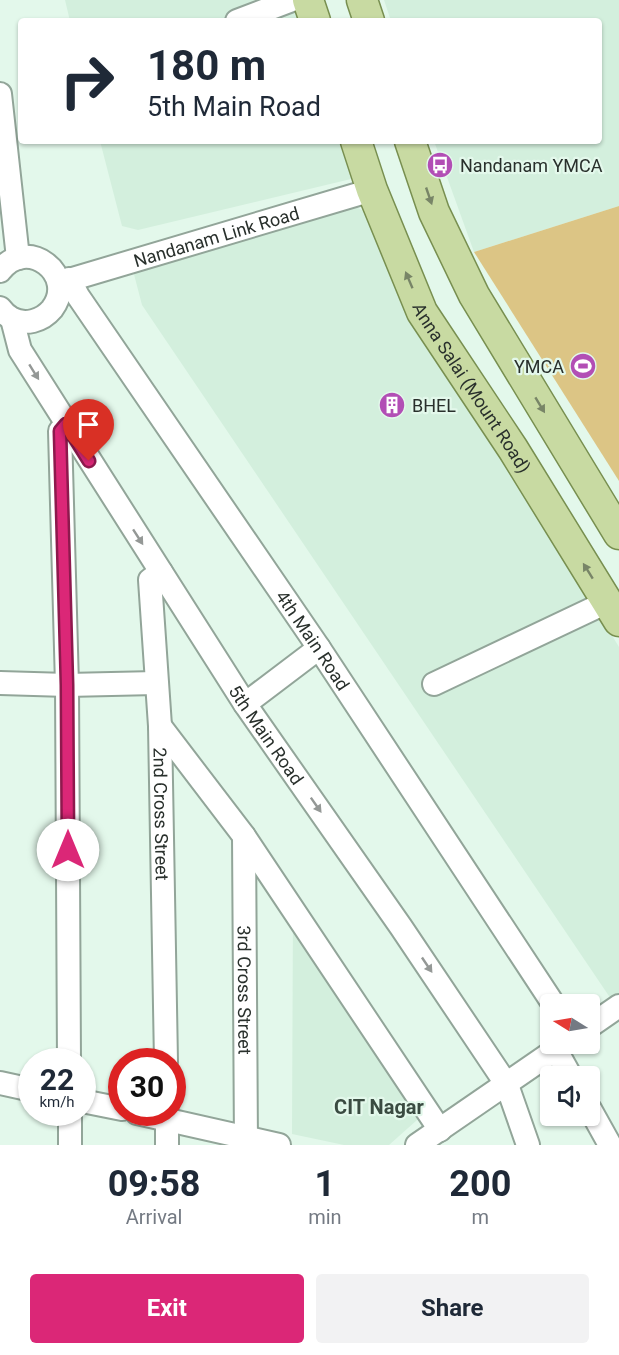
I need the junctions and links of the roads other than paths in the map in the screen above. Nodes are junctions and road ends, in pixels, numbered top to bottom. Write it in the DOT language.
graph roads {
  1 [pos="292,0"];
  2 [pos="308,0"];
  3 [pos="362,0"];
  4 [pos="245,18"];
  5 [pos="314,18"];
  6 [pos="368,18"];
  7 [pos="0,94"];
  8 [pos="357,144"];
  9 [pos="411,144"];
  10 [pos="372,190"];
  11 [pos="9,264"];
  12 [pos="64,281"];
  13 [pos="3,312"];
  14 [pos="66,424"];
  15 [pos="619,534"];
  16 [pos="161,572"];
  17 [pos="613,611"];
  18 [pos="320,648"];
  19 [pos="0,683"];
  20 [pos="156,683"];
  21 [pos="434,684"];
  22 [pos="67,685"];
  23 [pos="245,704"];
  24 [pos="160,726"];
  25 [pos="244,836"];
  26 [pos="547,994"];
  27 [pos="619,1006"];
  28 [pos="600,1019"];
  29 [pos="69,1048"];
  30 [pos="166,1048"];
  31 [pos="550,1054"];
  32 [pos="0,1083"];
  33 [pos="507,1085"];
  34 [pos="18,1087"];
  35 [pos="186,1122"];
  36 [pos="70,1126"];
  37 [pos="167,1126"];
  38 [pos="599,1126"];
  39 [pos="440,1130"];
  40 [pos="246,1141"];
  41 [pos="70,1145"];
  42 [pos="166,1145"];
  43 [pos="279,1145"];
  44 [pos="417,1145"];
  45 [pos="528,1145"];
  46 [pos="610,1145"];
  1 -- 4 [label="street"];
  2 -- 5 [label="main road"];
  3 -- 6 [label="main road"];
  7 -- 11 [label="street"];
  8 -- 10 [label="main road, Anna Salai (Mount Road)"];
  9 -- 15 [label="main road, one-way"];
  10 -- 12 [label="street, Nandanam Link Road"];
  17 -- 10 [label="main road, Anna Salai (Mount Road), one-way"];
  11 -- 12 [label="street, 4th Main Road"];
  12 -- 13 [label="street"];
  12 -- 18 [label="street, 4th Main Road"];
  13 -- 14 [label="street, 5th Main Road, one-way"];
  14 -- 16 [label="street, 5th Main Road, one-way"];
  14 -- 22 [label="street"];
  16 -- 20 [label="street, 2nd Cross Street"];
  16 -- 23 [label="street, 5th Main Road"];
  17 -- 21 [label="street"];
  18 -- 23 [label="street"];
  18 -- 26 [label="street, 4th Main Road"];
  19 -- 22 [label="street"];
  20 -- 22 [label="street"];
  20 -- 24 [label="street, 2nd Cross Street"];
  22 -- 29 [label="street"];
  23 -- 33 [label="street, 5th Main Road, one-way"];
  24 -- 25 [label="street"];
  24 -- 30 [label="street, 2nd Cross Street"];
  25 -- 39 [label="street"];
  25 -- 40 [label="street, 3rd Cross Street"];
  27 -- 28 [label="street"];
  31 -- 33 [label="street"];
  32 -- 34 [label="street"];
  33 -- 39 [label="street"];
  33 -- 45 [label="street, 5th Main Road"];
  35 -- 40 [label="street"];
  36 -- 41 [label="street"];
  37 -- 42 [label="street"];
  38 -- 46 [label="street"];
  39 -- 44 [label="street"];
  40 -- 43 [label="street"];
}
